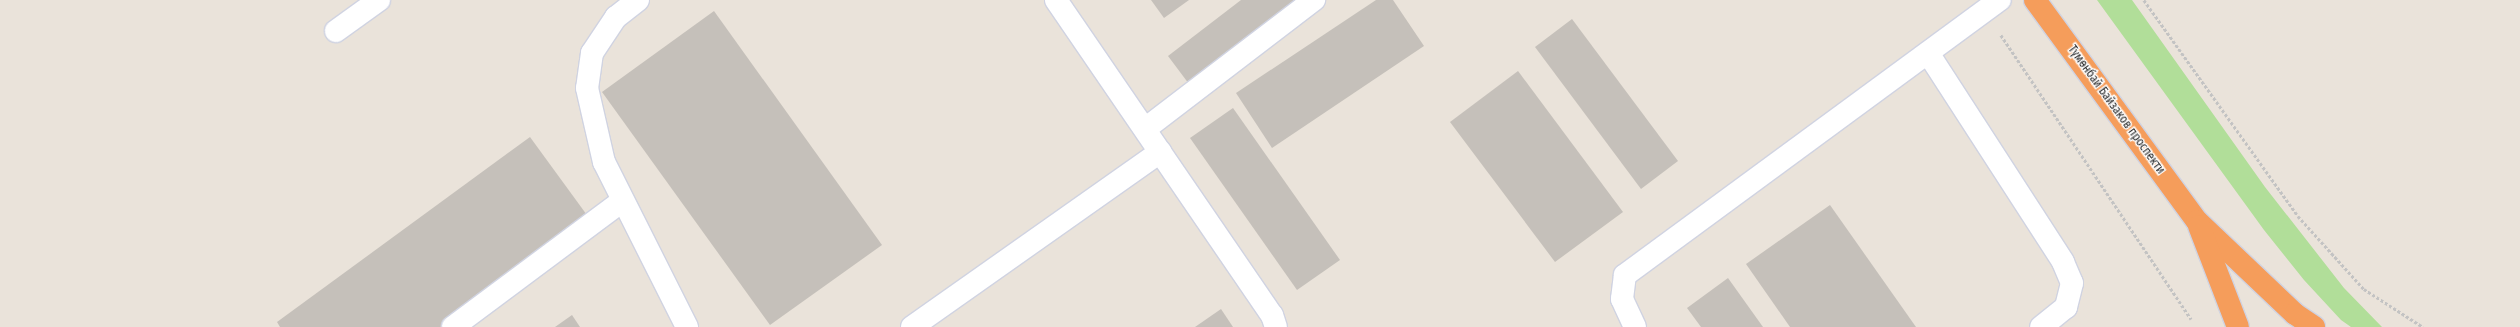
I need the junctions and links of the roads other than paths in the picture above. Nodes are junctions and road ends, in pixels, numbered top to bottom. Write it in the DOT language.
graph roads {
  1 [pos="379,0"];
  2 [pos="638,0"];
  3 [pos="1056,0"];
  4 [pos="1314,0"];
  5 [pos="2035,0"];
  6 [pos="1993,5"];
  7 [pos="336,30"];
  8 [pos="1928,53"];
  9 [pos="1145,129"];
  10 [pos="1160,152"];
  11 [pos="622,201"];
  12 [pos="2197,221"];
  13 [pos="1274,321"];
  14 [pos="453,327"];
  15 [pos="687,327"];
  16 [pos="912,327"];
  17 [pos="1635,327"];
  18 [pos="2041,327"];
  19 [pos="2238,327"];
  20 [pos="2314,327"];
  1 -- 7 [label="street"];
  2 -- 11 [label="street"];
  3 -- 9 [label="street"];
  4 -- 9 [label="street"];
  5 -- 12 [label="highway, Түмөнбай Байзаков проспекти"];
  6 -- 8 [label="street"];
  8 -- 17 [label="street"];
  8 -- 18 [label="street"];
  9 -- 10 [label="street"];
  10 -- 13 [label="street"];
  10 -- 16 [label="street"];
  11 -- 14 [label="street"];
  11 -- 15 [label="street"];
  12 -- 19 [label="highway, Түмөнбай Байзаков проспекти"];
  12 -- 20 [label="highway, Түмөнбай Байзаков проспекти"];
}
